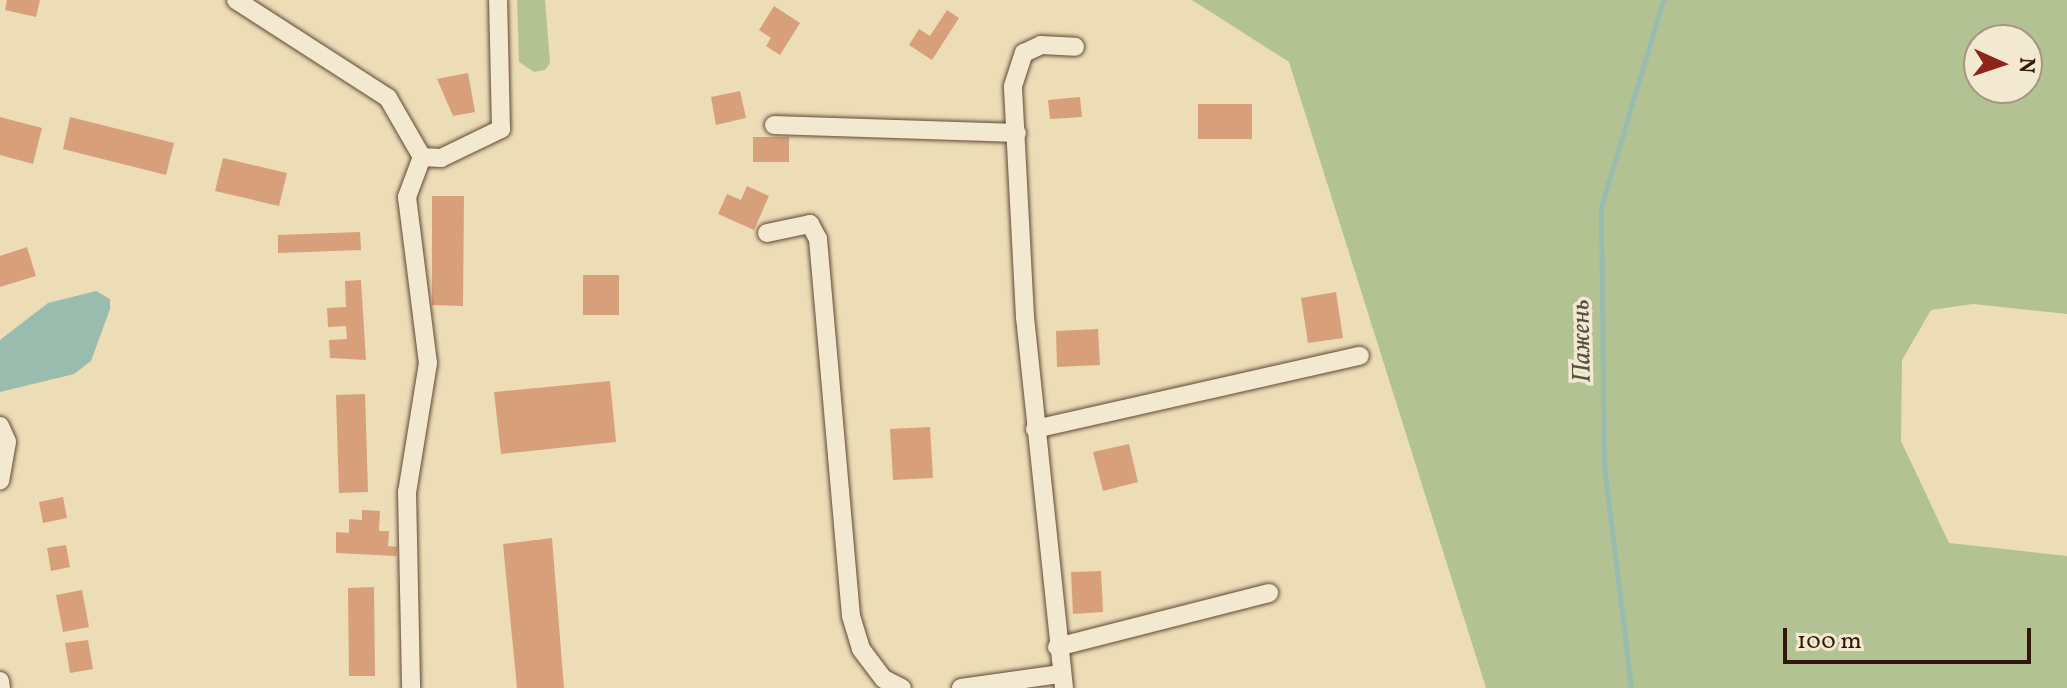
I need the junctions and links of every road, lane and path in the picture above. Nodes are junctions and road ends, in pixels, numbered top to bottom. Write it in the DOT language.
graph roads {
  1 [pos="236,0"];
  2 [pos="498,0"];
  3 [pos="1075,47"];
  4 [pos="774,125"];
  5 [pos="1017,133"];
  6 [pos="422,157"];
  7 [pos="767,233"];
  8 [pos="1360,356"];
  9 [pos="0,426"];
  10 [pos="1035,429"];
  11 [pos="0,480"];
  12 [pos="1269,593"];
  13 [pos="1057,647"];
  14 [pos="0,681"];
  15 [pos="1062,681"];
  16 [pos="1,688"];
  17 [pos="411,688"];
  18 [pos="902,688"];
  19 [pos="961,688"];
  1 -- 6 [label="street"];
  2 -- 6 [label="street"];
  3 -- 5 [label="street"];
  4 -- 5 [label="street"];
  5 -- 10 [label="street"];
  6 -- 17 [label="street"];
  7 -- 18 [label="street"];
  8 -- 10 [label="street"];
  9 -- 11 [label="street"];
  10 -- 13 [label="street"];
  12 -- 13 [label="street"];
  13 -- 15 [label="street"];
  14 -- 16 [label="street"];
  15 -- 19 [label="street"];
}
